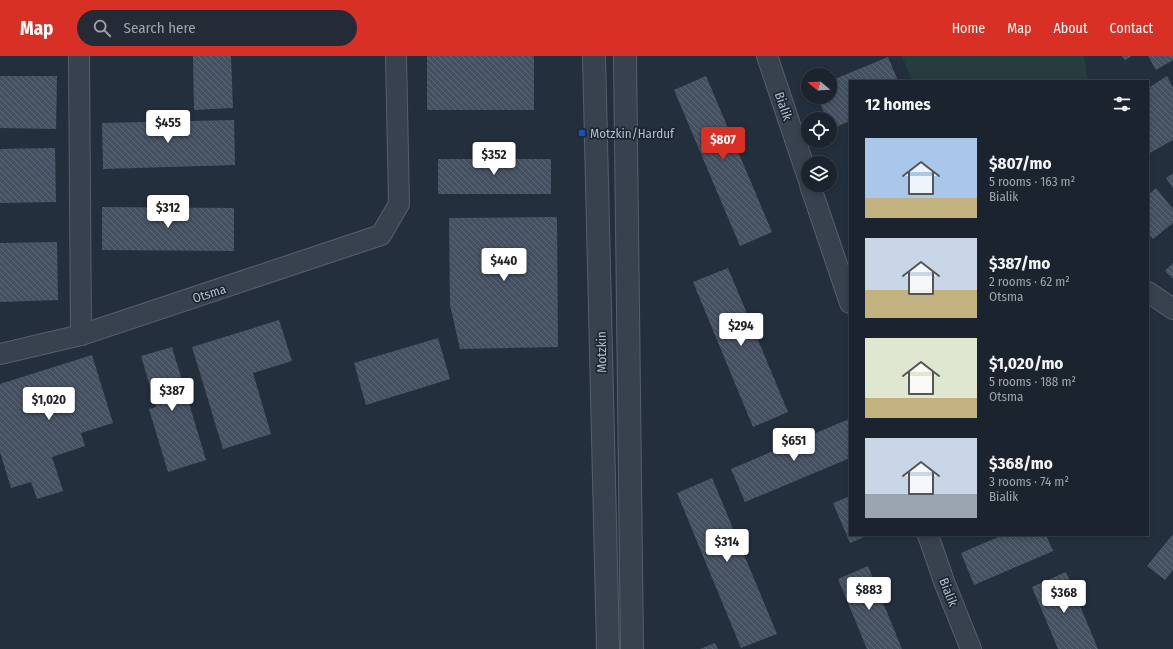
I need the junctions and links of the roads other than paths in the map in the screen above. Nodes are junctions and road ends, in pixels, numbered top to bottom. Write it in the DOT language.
graph roads {
  1 [pos="79,56"];
  2 [pos="396,56"];
  3 [pos="594,56"];
  4 [pos="625,56"];
  5 [pos="767,56"];
  6 [pos="801,157"];
  7 [pos="812,192"];
  8 [pos="1149,293"];
  9 [pos="849,300"];
  10 [pos="1173,309"];
  11 [pos="81,335"];
  12 [pos="0,354"];
  13 [pos="928,536"];
  14 [pos="608,649"];
  15 [pos="632,649"];
  16 [pos="971,649"];
  1 -- 11 [label="street"];
  2 -- 11 [label="street, Otsma"];
  3 -- 14 [label="street, Motzkin"];
  4 -- 15 [label="street, Motzkin"];
  5 -- 6 [label="street, Bialik"];
  7 -- 9 [label="street"];
  8 -- 10 [label="street"];
  11 -- 12 [label="street, Otsma"];
  13 -- 16 [label="street, Bialik"];
}
